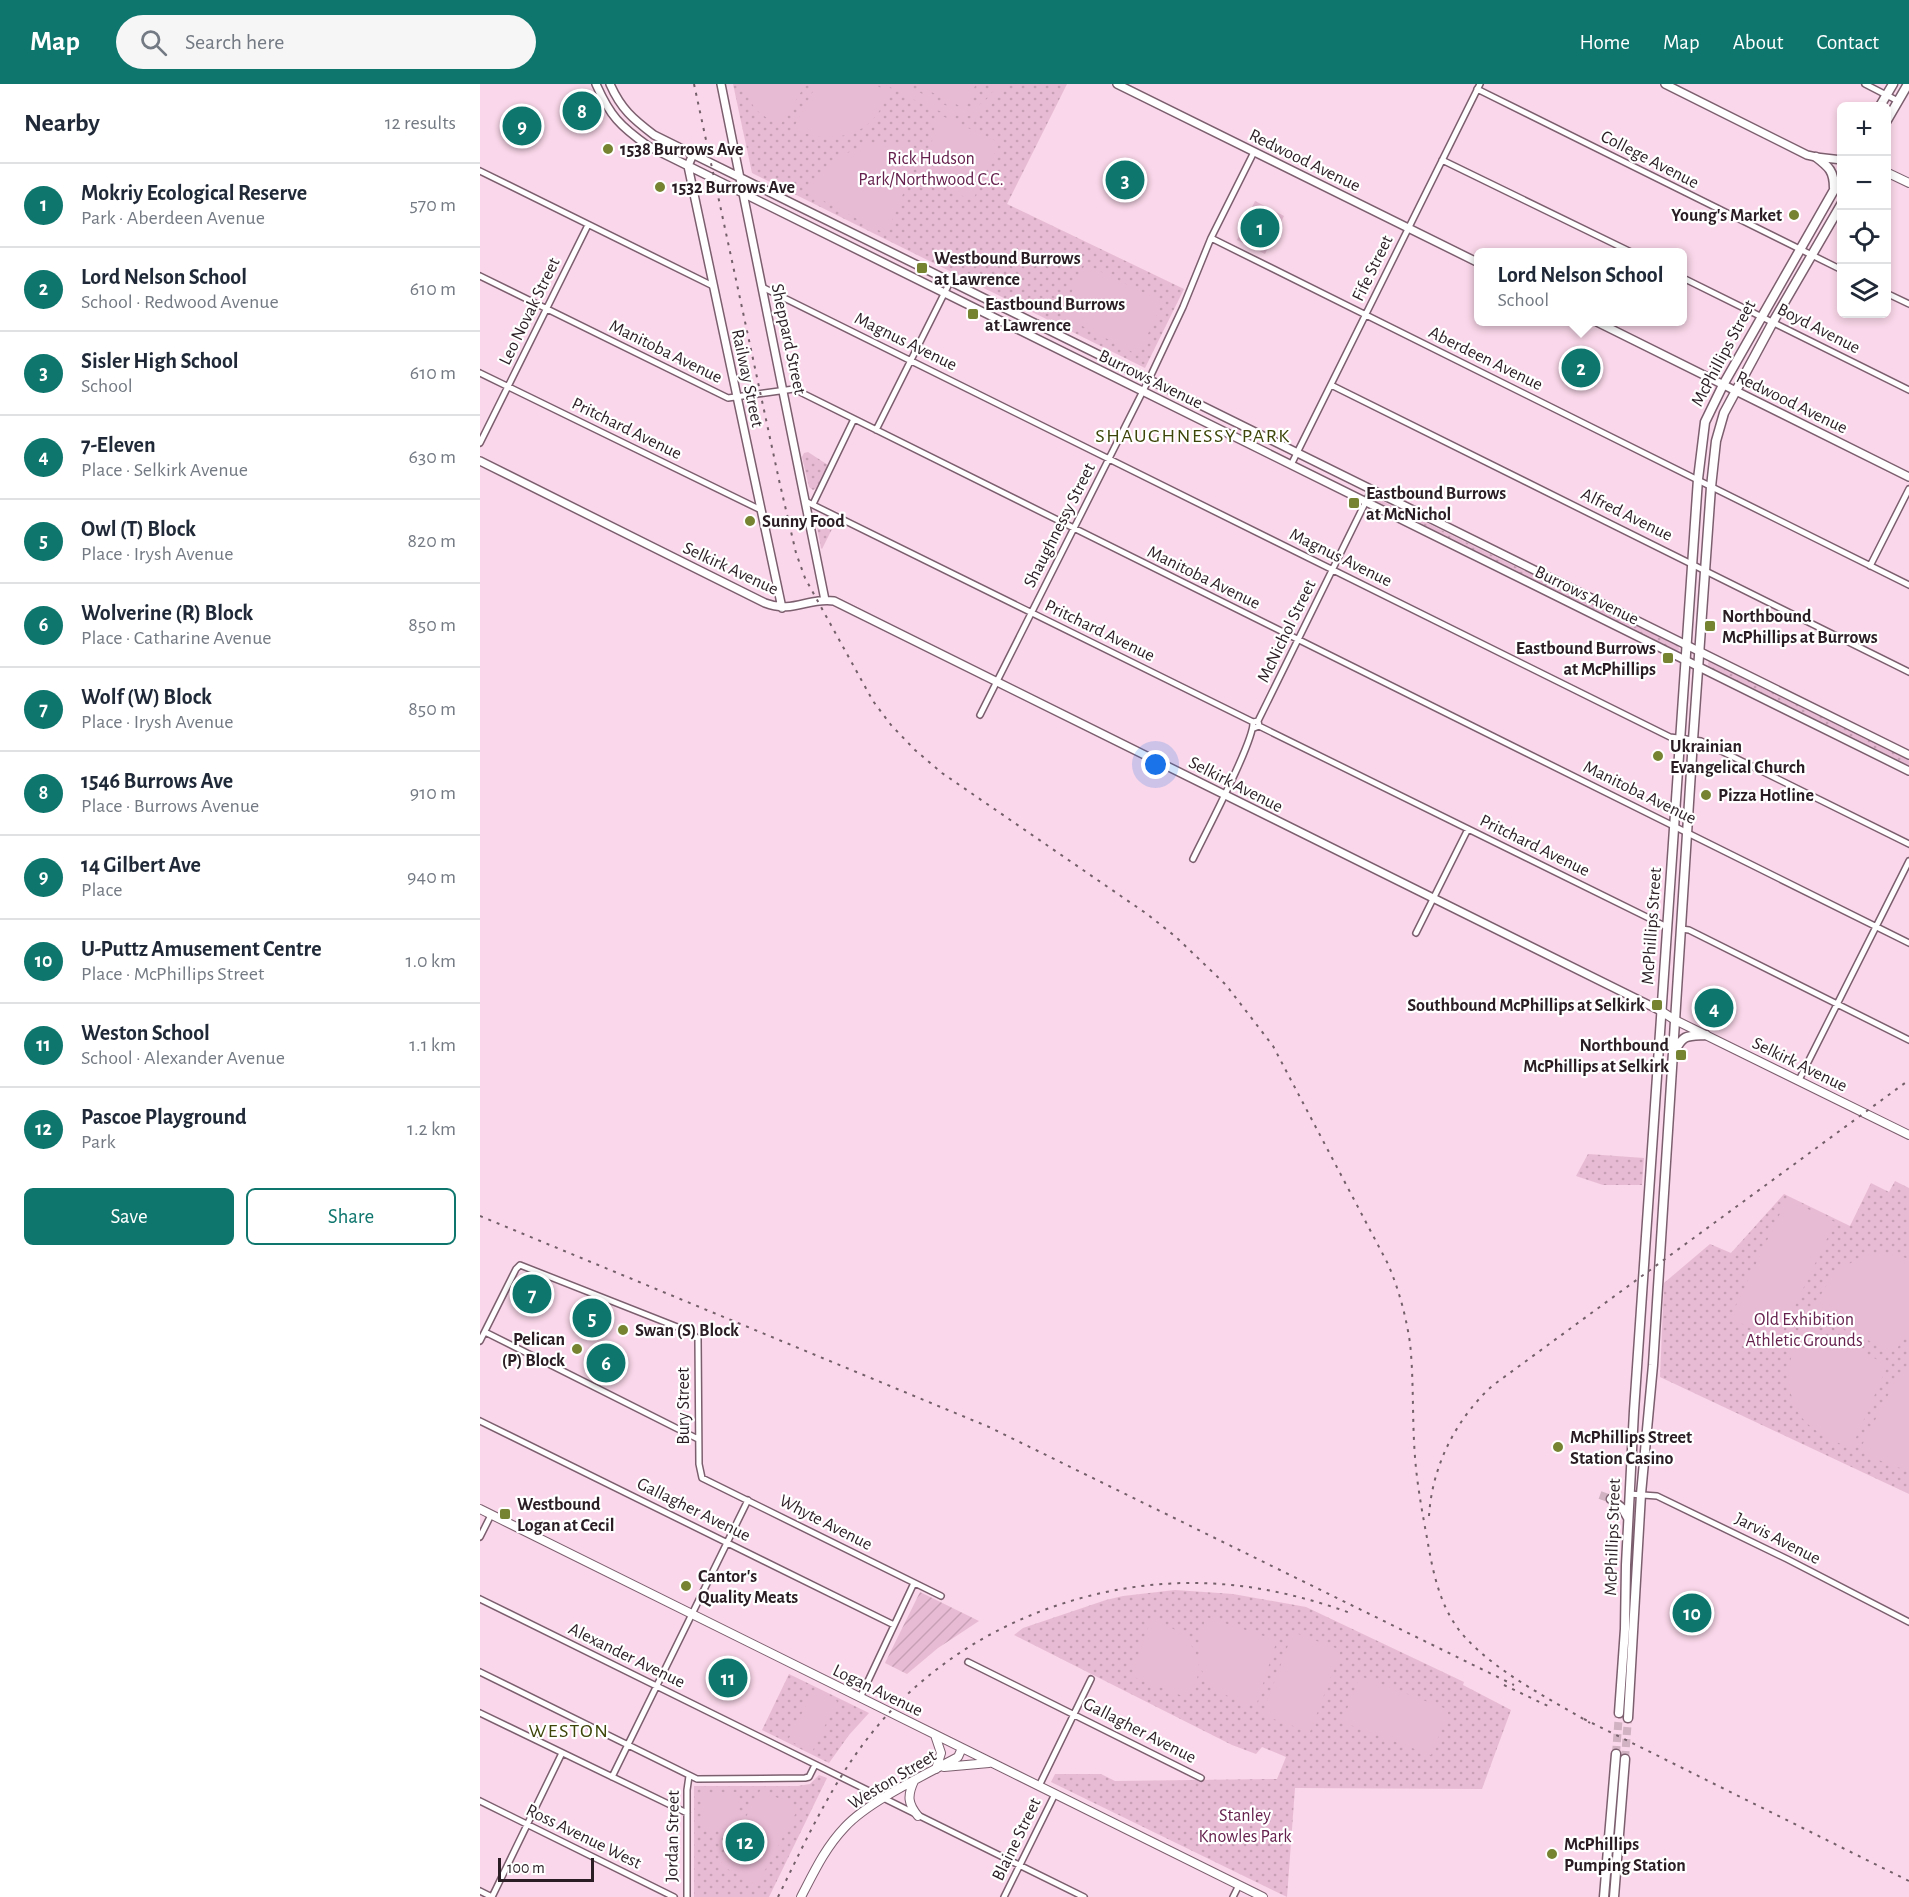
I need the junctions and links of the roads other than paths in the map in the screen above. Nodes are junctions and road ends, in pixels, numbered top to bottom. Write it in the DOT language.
graph roads {
  1 [pos="596,84"];
  2 [pos="610,84"];
  3 [pos="721,84"];
  4 [pos="1117,84"];
  5 [pos="1665,84"];
  6 [pos="1865,84"];
  7 [pos="1893,84"];
  8 [pos="1908,84"];
  9 [pos="1479,87"];
  10 [pos="1887,95"];
  11 [pos="1898,101"];
  12 [pos="1883,102"];
  13 [pos="1891,114"];
  14 [pos="1254,152"];
  15 [pos="693,154"];
  16 [pos="1816,158"];
  17 [pos="1442,159"];
  18 [pos="1837,160"];
  19 [pos="688,166"];
  20 [pos="480,171"];
  21 [pos="1891,174"];
  22 [pos="741,178"];
  23 [pos="1909,183"];
  24 [pos="1837,184"];
  25 [pos="1834,189"];
  26 [pos="743,192"];
  27 [pos="1838,210"];
  28 [pos="588,225"];
  29 [pos="1408,228"];
  30 [pos="1210,238"];
  31 [pos="1623,248"];
  32 [pos="1799,249"];
  33 [pos="1812,255"];
  34 [pos="1474,261"];
  35 [pos="1837,268"];
  36 [pos="480,276"];
  37 [pos="1687,280"];
  38 [pos="950,282"];
  39 [pos="713,286"];
  40 [pos="762,287"];
  41 [pos="945,292"];
  42 [pos="1891,295"];
  43 [pos="1909,304"];
  44 [pos="547,308"];
  45 [pos="1365,315"];
  46 [pos="1761,316"];
  47 [pos="1773,322"];
  48 [pos="1607,326"];
  49 [pos="910,360"];
  50 [pos="480,373"];
  51 [pos="1148,379"];
  52 [pos="1330,385"];
  53 [pos="1723,385"];
  54 [pos="508,387"];
  55 [pos="1909,390"];
  56 [pos="784,391"];
  57 [pos="1142,391"];
  58 [pos="1736,391"];
  59 [pos="737,397"];
  60 [pos="854,419"];
  61 [pos="876,430"];
  62 [pos="480,443"];
  63 [pos="1297,453"];
  64 [pos="1109,459"];
  65 [pos="480,461"];
  66 [pos="1291,465"];
  67 [pos="1909,477"];
  68 [pos="1698,479"];
  69 [pos="1711,487"];
  70 [pos="1372,489"];
  71 [pos="1909,489"];
  72 [pos="805,501"];
  73 [pos="1366,502"];
  74 [pos="813,504"];
  75 [pos="761,510"];
  76 [pos="1075,529"];
  77 [pos="1692,564"];
  78 [pos="1870,566"];
  79 [pos="1332,570"];
  80 [pos="1705,570"];
  81 [pos="1909,585"];
  82 [pos="825,600"];
  83 [pos="782,608"];
  84 [pos="1032,612"];
  85 [pos="1298,640"];
  86 [pos="1686,645"];
  87 [pos="1700,651"];
  88 [pos="1686,661"];
  89 [pos="1699,667"];
  90 [pos="1909,672"];
  91 [pos="998,681"];
  92 [pos="980,715"];
  93 [pos="1256,724"];
  94 [pos="1681,739"];
  95 [pos="1693,740"];
  96 [pos="1909,755"];
  97 [pos="1909,771"];
  98 [pos="1225,795"];
  99 [pos="1675,826"];
  100 [pos="1468,829"];
  101 [pos="1688,832"];
  102 [pos="1909,844"];
  103 [pos="1193,859"];
  104 [pos="1909,861"];
  105 [pos="1433,898"];
  106 [pos="1667,927"];
  107 [pos="1876,927"];
  108 [pos="1681,928"];
  109 [pos="1416,933"];
  110 [pos="1909,943"];
  111 [pos="1838,1004"];
  112 [pos="1661,1011"];
  113 [pos="1675,1020"];
  114 [pos="1706,1035"];
  115 [pos="1909,1040"];
  116 [pos="1672,1057"];
  117 [pos="1799,1080"];
  118 [pos="1655,1107"];
  119 [pos="1669,1107"];
  120 [pos="1909,1135"];
  121 [pos="1641,1318"];
  122 [pos="1654,1323"];
  123 [pos="485,1332"];
  124 [pos="480,1341"];
  125 [pos="1634,1411"];
  126 [pos="1648,1412"];
  127 [pos="480,1421"];
  128 [pos="698,1439"];
  129 [pos="700,1474"];
  130 [pos="1629,1494"];
  131 [pos="1641,1494"];
  132 [pos="1611,1499"];
  133 [pos="748,1500"];
  134 [pos="480,1509"];
  135 [pos="491,1515"];
  136 [pos="1629,1519"];
  137 [pos="480,1537"];
  138 [pos="727,1542"];
  139 [pos="914,1583"];
  140 [pos="941,1596"];
  141 [pos="480,1599"];
  142 [pos="692,1614"];
  143 [pos="1909,1622"];
  144 [pos="894,1625"];
  145 [pos="968,1662"];
  146 [pos="480,1672"];
  147 [pos="1091,1679"];
  148 [pos="657,1686"];
  149 [pos="860,1698"];
  150 [pos="480,1713"];
  151 [pos="1619,1713"];
  152 [pos="1074,1714"];
  153 [pos="1628,1718"];
  154 [pos="935,1735"];
  155 [pos="628,1746"];
  156 [pos="962,1748"];
  157 [pos="562,1753"];
  158 [pos="1616,1754"];
  159 [pos="1626,1759"];
  160 [pos="992,1763"];
  161 [pos="815,1765"];
  162 [pos="936,1769"];
  163 [pos="689,1776"];
  164 [pos="612,1777"];
  165 [pos="1201,1778"];
  166 [pos="914,1781"];
  167 [pos="1039,1786"];
  168 [pos="1055,1794"];
  169 [pos="884,1799"];
  170 [pos="480,1801"];
  171 [pos="687,1813"];
  172 [pos="918,1816"];
  173 [pos="527,1825"];
  174 [pos="1020,1865"];
  175 [pos="1239,1885"];
  176 [pos="480,1891"];
  177 [pos="492,1897"];
  178 [pos="674,1897"];
  179 [pos="687,1897"];
  180 [pos="801,1897"];
  181 [pos="1004,1897"];
  182 [pos="1084,1897"];
  183 [pos="1233,1897"];
  184 [pos="1263,1897"];
  185 [pos="1604,1897"];
  186 [pos="1614,1897"];
  1 -- 19 [label="street, Burrows Avenue"];
  2 -- 15 [label="street, Burrows Avenue"];
  3 -- 22 [label="street, Sheppard Street"];
  4 -- 14 [label="street, Redwood Avenue"];
  5 -- 16 [label="street"];
  6 -- 10 [label="street"];
  7 -- 10 [label="main road"];
  8 -- 11 [label="main road"];
  9 -- 17 [label="street, Fife Street"];
  9 -- 32 [label="street, College Avenue"];
  10 -- 11 [label="street"];
  10 -- 12 [label="main road"];
  11 -- 13 [label="main road"];
  14 -- 29 [label="street, Redwood Avenue"];
  14 -- 30 [label="street, Shaughnessy Street"];
  15 -- 19 [label="street"];
  15 -- 22 [label="street, Burrows Avenue"];
  16 -- 18 [label="street"];
  16 -- 25 [label="main road"];
  17 -- 29 [label="street, Fife Street"];
  17 -- 31 [label="street"];
  19 -- 26 [label="street, Burrows Avenue"];
  19 -- 39 [label="street, Railway Street"];
  20 -- 28 [label="street"];
  21 -- 23 [label="main road"];
  22 -- 26 [label="street, Sheppard Street"];
  22 -- 38 [label="street, Burrows Avenue"];
  24 -- 25 [label="main road, McPhillips Street"];
  25 -- 32 [label="main road, McPhillips Street"];
  26 -- 40 [label="street, Sheppard Street"];
  26 -- 41 [label="street, Burrows Avenue"];
  27 -- 33 [label="main road, McPhillips Street"];
  28 -- 39 [label="street"];
  28 -- 44 [label="street, Leo Novak Street"];
  29 -- 34 [label="street, Redwood Avenue"];
  29 -- 45 [label="street, Fife Street"];
  30 -- 45 [label="street, Aberdeen Avenue"];
  30 -- 51 [label="street, Shaughnessy Street"];
  32 -- 33 [label="street, College Avenue"];
  32 -- 46 [label="main road, McPhillips Street"];
  33 -- 35 [label="street, College Avenue"];
  33 -- 47 [label="main road, McPhillips Street"];
  36 -- 44 [label="street, Manitoba Avenue"];
  37 -- 46 [label="street, Boyd Avenue"];
  38 -- 41 [label="street"];
  38 -- 51 [label="street, Burrows Avenue"];
  39 -- 59 [label="street, Railway Street"];
  40 -- 49 [label="street, Magnus Avenue"];
  40 -- 56 [label="street, Sheppard Street"];
  41 -- 49 [label="street"];
  41 -- 57 [label="street, Burrows Avenue"];
  42 -- 43 [label="street"];
  44 -- 54 [label="street, Leo Novak Street"];
  44 -- 59 [label="street, Manitoba Avenue"];
  45 -- 52 [label="street, Fife Street"];
  45 -- 68 [label="street, Aberdeen Avenue"];
  46 -- 47 [label="street, Boyd Avenue"];
  46 -- 53 [label="main road, McPhillips Street"];
  47 -- 55 [label="street, Boyd Avenue"];
  47 -- 58 [label="main road, McPhillips Street"];
  48 -- 53 [label="street, Redwood Avenue"];
  49 -- 61 [label="street"];
  49 -- 64 [label="street, Magnus Avenue"];
  50 -- 54 [label="street, Pritchard Avenue"];
  51 -- 57 [label="street, Shaughnessy Street"];
  51 -- 63 [label="street, Burrows Avenue"];
  52 -- 63 [label="street, Fife Street"];
  52 -- 77 [label="street, Alfred Avenue"];
  53 -- 58 [label="street, Redwood Avenue"];
  53 -- 68 [label="main road, McPhillips Street"];
  54 -- 62 [label="street, Leo Novak Street"];
  54 -- 75 [label="street, Pritchard Avenue"];
  56 -- 59 [label="street, Manitoba Avenue"];
  56 -- 60 [label="street, Manitoba Avenue"];
  56 -- 72 [label="street, Sheppard Street"];
  57 -- 64 [label="street, Shaughnessy Street"];
  57 -- 66 [label="street, Burrows Avenue"];
  58 -- 67 [label="street, Redwood Avenue"];
  58 -- 69 [label="main road, McPhillips Street"];
  59 -- 75 [label="street, Railway Street"];
  60 -- 61 [label="street, Manitoba Avenue"];
  60 -- 74 [label="street"];
  61 -- 76 [label="street, Manitoba Avenue"];
  63 -- 66 [label="street, Fife Street"];
  63 -- 70 [label="street, Burrows Avenue"];
  64 -- 76 [label="street, Shaughnessy Street"];
  64 -- 79 [label="street, Magnus Avenue"];
  65 -- 83 [label="street, Selkirk Avenue"];
  66 -- 73 [label="street, Burrows Avenue"];
  68 -- 69 [label="street, Aberdeen Avenue"];
  68 -- 77 [label="main road, McPhillips Street"];
  69 -- 78 [label="street, Aberdeen Avenue"];
  69 -- 80 [label="main road, McPhillips Street"];
  70 -- 73 [label="street, McNichol Street"];
  70 -- 86 [label="street, Burrows Avenue"];
  71 -- 78 [label="street"];
  72 -- 74 [label="street, Pritchard Avenue"];
  72 -- 82 [label="street, Sheppard Street"];
  73 -- 79 [label="street, McNichol Street"];
  73 -- 88 [label="street, Burrows Avenue"];
  74 -- 84 [label="street, Pritchard Avenue"];
  75 -- 83 [label="street, Railway Street"];
  76 -- 84 [label="street, Shaughnessy Street"];
  76 -- 85 [label="street, Manitoba Avenue"];
  77 -- 80 [label="street, Alfred Avenue"];
  77 -- 86 [label="main road, McPhillips Street"];
  78 -- 81 [label="street, Aberdeen Avenue"];
  79 -- 85 [label="street, McNichol Street"];
  79 -- 94 [label="street, Magnus Avenue"];
  80 -- 87 [label="main road, McPhillips Street"];
  80 -- 90 [label="street, Alfred Avenue"];
  82 -- 83 [label="street, Selkirk Avenue"];
  82 -- 91 [label="street, Selkirk Avenue"];
  84 -- 91 [label="street, Shaughnessy Street"];
  84 -- 93 [label="street, Pritchard Avenue"];
  85 -- 93 [label="street, McNichol Street"];
  85 -- 99 [label="street, Manitoba Avenue"];
  86 -- 87 [label="street, Burrows Avenue"];
  86 -- 88 [label="main road, McPhillips Street"];
  87 -- 89 [label="main road, McPhillips Street"];
  87 -- 96 [label="street, Burrows Avenue"];
  88 -- 89 [label="street, Burrows Avenue"];
  88 -- 94 [label="main road, McPhillips Street"];
  89 -- 95 [label="main road, McPhillips Street"];
  89 -- 97 [label="street, Burrows Avenue"];
  91 -- 92 [label="street, Shaughnessy Street"];
  91 -- 98 [label="street, Selkirk Avenue"];
  93 -- 98 [label="street, McNichol Street"];
  93 -- 100 [label="street, Pritchard Avenue"];
  94 -- 95 [label="street, Magnus Avenue"];
  94 -- 99 [label="main road, McPhillips Street"];
  95 -- 101 [label="main road, McPhillips Street"];
  95 -- 102 [label="street, Magnus Avenue"];
  98 -- 103 [label="street, McNichol Street"];
  98 -- 105 [label="street, Selkirk Avenue"];
  99 -- 101 [label="street, Manitoba Avenue"];
  99 -- 106 [label="main road, McPhillips Street"];
  100 -- 105 [label="street"];
  100 -- 106 [label="street, Pritchard Avenue"];
  101 -- 107 [label="street, Manitoba Avenue"];
  101 -- 108 [label="main road, McPhillips Street"];
  104 -- 107 [label="street"];
  105 -- 109 [label="street"];
  105 -- 112 [label="street, Selkirk Avenue"];
  106 -- 112 [label="main road, McPhillips Street"];
  107 -- 110 [label="street, Manitoba Avenue"];
  107 -- 111 [label="street"];
  108 -- 111 [label="street"];
  108 -- 113 [label="main road, McPhillips Street"];
  111 -- 115 [label="street"];
  111 -- 117 [label="street"];
  112 -- 113 [label="main road, Selkirk Avenue"];
  112 -- 118 [label="main road, McPhillips Street"];
  113 -- 114 [label="main road, Selkirk Avenue"];
  113 -- 116 [label="main road, McPhillips Street"];
  114 -- 116 [label="main road"];
  114 -- 117 [label="main road, Selkirk Avenue"];
  116 -- 119 [label="main road, McPhillips Street"];
  117 -- 120 [label="main road, Selkirk Avenue"];
  118 -- 119 [label="main road"];
  118 -- 121 [label="main road, McPhillips Street"];
  119 -- 122 [label="main road, McPhillips Street"];
  121 -- 122 [label="main road"];
  121 -- 125 [label="main road, McPhillips Street"];
  122 -- 126 [label="main road, McPhillips Street"];
  123 -- 124 [label="street"];
  123 -- 128 [label="street"];
  123 -- 128 [label="street, Bury Street"];
  125 -- 126 [label="main road"];
  125 -- 130 [label="main road, McPhillips Street"];
  126 -- 131 [label="main road, McPhillips Street"];
  127 -- 138 [label="street, Gallagher Avenue"];
  128 -- 129 [label="street, Bury Street"];
  129 -- 133 [label="street, Whyte Avenue"];
  130 -- 131 [label="street, Jarvis Avenue"];
  130 -- 136 [label="main road, McPhillips Street"];
  131 -- 143 [label="street, Jarvis Avenue"];
  131 -- 153 [label="main road, McPhillips Street"];
  132 -- 136 [label="main road"];
  133 -- 138 [label="street"];
  133 -- 139 [label="street, Whyte Avenue"];
  134 -- 135 [label="main road, Logan Avenue"];
  135 -- 137 [label="street"];
  135 -- 142 [label="main road, Logan Avenue"];
  136 -- 151 [label="main road, McPhillips Street"];
  138 -- 142 [label="street"];
  138 -- 144 [label="street, Gallagher Avenue"];
  139 -- 140 [label="street, Whyte Avenue"];
  139 -- 144 [label="street"];
  141 -- 148 [label="street, Alexander Avenue"];
  142 -- 148 [label="street"];
  142 -- 149 [label="main road, Logan Avenue"];
  144 -- 149 [label="street"];
  145 -- 152 [label="street, Gallagher Avenue"];
  146 -- 155 [label="street"];
  147 -- 152 [label="street"];
  148 -- 155 [label="street"];
  148 -- 161 [label="street, Alexander Avenue"];
  149 -- 154 [label="main road, Logan Avenue"];
  150 -- 157 [label="street"];
  152 -- 165 [label="street, Gallagher Avenue"];
  152 -- 167 [label="street"];
  154 -- 156 [label="main road, Logan Avenue"];
  154 -- 162 [label="main road"];
  155 -- 163 [label="street"];
  155 -- 164 [label="street"];
  156 -- 160 [label="main road, Logan Avenue"];
  156 -- 162 [label="main road, Weston Street"];
  157 -- 164 [label="street"];
  157 -- 173 [label="street"];
  158 -- 185 [label="main road"];
  159 -- 186 [label="main road"];
  160 -- 162 [label="main road"];
  160 -- 167 [label="main road, Logan Avenue"];
  161 -- 163 [label="street"];
  161 -- 169 [label="street, Alexander Avenue"];
  162 -- 166 [label="main road, Weston Street"];
  163 -- 171 [label="street, Jordan Street"];
  164 -- 171 [label="street"];
  166 -- 169 [label="main road, Weston Street"];
  166 -- 172 [label="main road"];
  167 -- 168 [label="main road, Logan Avenue"];
  168 -- 174 [label="street, Blaine Street"];
  168 -- 175 [label="main road, Logan Avenue"];
  169 -- 172 [label="street, Alexander Avenue"];
  169 -- 180 [label="main road, Weston Street"];
  170 -- 173 [label="street, Ross Avenue West"];
  171 -- 179 [label="street, Jordan Street"];
  172 -- 174 [label="street, Alexander Avenue"];
  173 -- 177 [label="street"];
  173 -- 178 [label="street, Ross Avenue West"];
  174 -- 181 [label="street, Blaine Street"];
  174 -- 182 [label="street, Alexander Avenue"];
  175 -- 183 [label="street"];
  175 -- 184 [label="main road, Logan Avenue"];
  176 -- 177 [label="street"];
}
